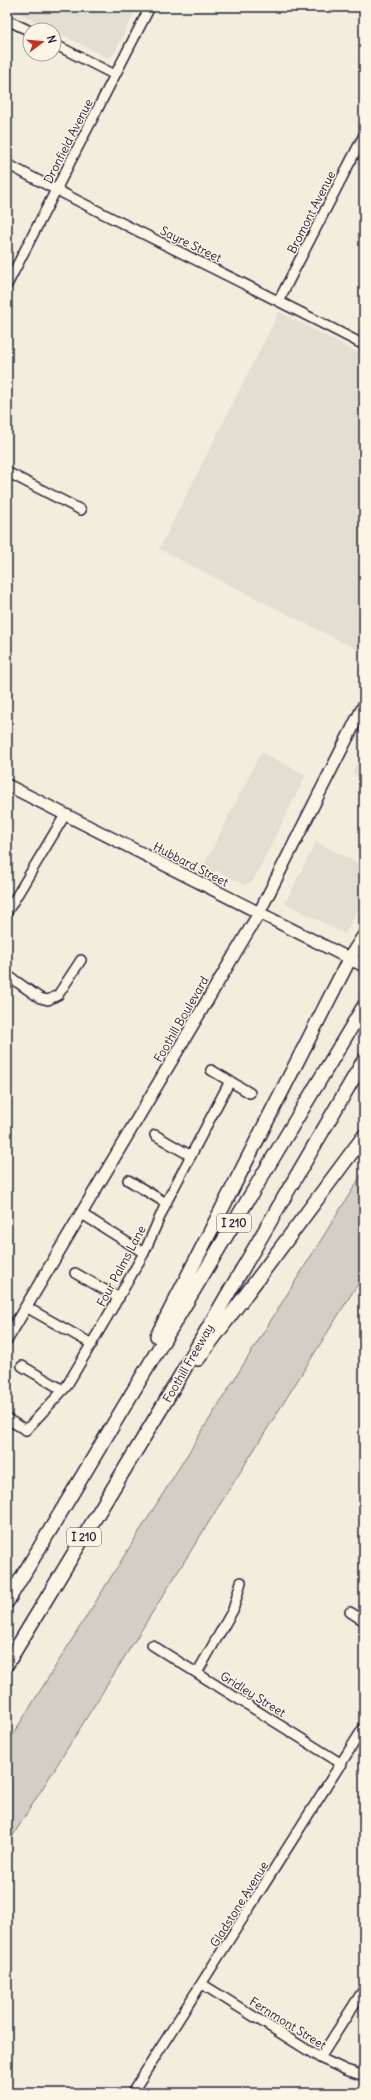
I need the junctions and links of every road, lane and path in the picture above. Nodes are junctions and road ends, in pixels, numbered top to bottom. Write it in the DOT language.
graph roads {
  1 [pos="150,7"];
  2 [pos="7,20"];
  3 [pos="22,28"];
  4 [pos="62,48"];
  5 [pos="115,75"];
  6 [pos="364,136"];
  7 [pos="7,164"];
  8 [pos="57,191"];
  9 [pos="7,285"];
  10 [pos="279,300"];
  11 [pos="364,345"];
  12 [pos="7,472"];
  13 [pos="81,510"];
  14 [pos="364,705"];
  15 [pos="7,785"];
  16 [pos="65,815"];
  17 [pos="7,912"];
  18 [pos="259,913"];
  19 [pos="364,936"];
  20 [pos="350,958"];
  21 [pos="81,960"];
  22 [pos="364,966"];
  23 [pos="7,975"];
  24 [pos="364,1006"];
  25 [pos="364,1060"];
  26 [pos="212,1070"];
  27 [pos="230,1081"];
  28 [pos="250,1093"];
  29 [pos="155,1135"];
  30 [pos="364,1136"];
  31 [pos="191,1156"];
  32 [pos="128,1180"];
  33 [pos="166,1203"];
  34 [pos="82,1214"];
  35 [pos="144,1253"];
  36 [pos="75,1273"];
  37 [pos="119,1298"];
  38 [pos="26,1307"];
  39 [pos="7,1339"];
  40 [pos="92,1344"];
  41 [pos="22,1366"];
  42 [pos="63,1390"];
  43 [pos="161,1409"];
  44 [pos="7,1419"];
  45 [pos="104,1441"];
  46 [pos="241,1582"];
  47 [pos="7,1602"];
  48 [pos="350,1612"];
  49 [pos="364,1621"];
  50 [pos="152,1646"];
  51 [pos="7,1664"];
  52 [pos="196,1672"];
  53 [pos="364,1727"];
  54 [pos="342,1764"];
  55 [pos="202,1984"];
  56 [pos="364,1989"];
  57 [pos="320,2058"];
  58 [pos="364,2076"];
  59 [pos="132,2093"];
  1 -- 5 [label="street, Dronfield Avenue"];
  2 -- 3 [label="street"];
  4 -- 5 [label="street"];
  5 -- 8 [label="street, Dronfield Avenue"];
  6 -- 10 [label="street, Bromont Avenue"];
  7 -- 8 [label="street, Sayre Street"];
  8 -- 9 [label="street, Dronfield Avenue"];
  8 -- 10 [label="street, Sayre Street"];
  10 -- 11 [label="street, Sayre Street"];
  12 -- 13 [label="street"];
  14 -- 18 [label="main road, Foothill Boulevard"];
  15 -- 16 [label="main road, Hubbard Street"];
  16 -- 17 [label="street"];
  16 -- 18 [label="main road, Hubbard Street"];
  18 -- 20 [label="main road, Hubbard Street"];
  18 -- 34 [label="main road, Foothill Boulevard"];
  19 -- 20 [label="highway"];
  20 -- 22 [label="main road, Hubbard Street"];
  20 -- 45 [label="highway"];
  21 -- 23 [label="street"];
  24 -- 45 [label="highway, I 210"];
  25 -- 43 [label="highway, Foothill Freeway / I 210"];
  26 -- 27 [label="street"];
  27 -- 28 [label="street"];
  27 -- 31 [label="street, Four Palms Lane"];
  29 -- 31 [label="street"];
  30 -- 43 [label="highway"];
  31 -- 33 [label="street, Four Palms Lane"];
  32 -- 33 [label="street"];
  33 -- 35 [label="street, Four Palms Lane"];
  34 -- 35 [label="street"];
  34 -- 38 [label="main road, Foothill Boulevard"];
  35 -- 37 [label="street, Four Palms Lane"];
  36 -- 37 [label="street"];
  37 -- 40 [label="street, Four Palms Lane"];
  38 -- 39 [label="main road, Foothill Boulevard"];
  38 -- 40 [label="street"];
  40 -- 42 [label="street, Four Palms Lane"];
  41 -- 42 [label="street"];
  42 -- 44 [label="street, Four Palms Lane"];
  43 -- 51 [label="highway, Foothill Freeway / I 210"];
  45 -- 47 [label="highway, I 210"];
  46 -- 52 [label="street"];
  48 -- 49 [label="street"];
  50 -- 52 [label="street, Gridley Street"];
  52 -- 54 [label="street, Gridley Street"];
  53 -- 54 [label="street, Gladstone Avenue"];
  54 -- 55 [label="street, Gladstone Avenue"];
  55 -- 57 [label="street, Fernmont Street"];
  55 -- 59 [label="street, Gladstone Avenue"];
  56 -- 57 [label="street"];
  57 -- 58 [label="street, Fernmont Street"];
}
